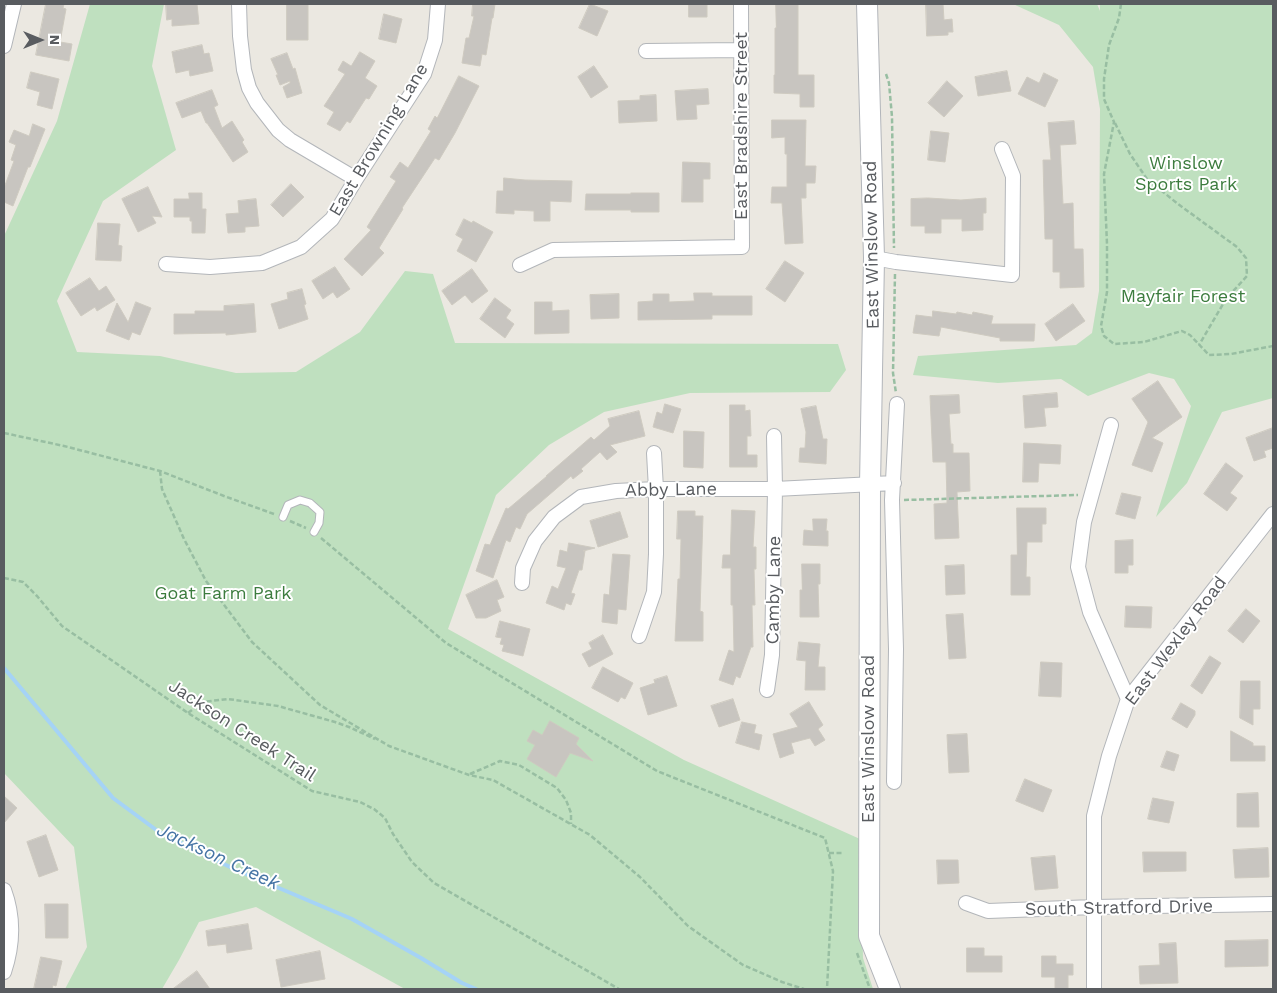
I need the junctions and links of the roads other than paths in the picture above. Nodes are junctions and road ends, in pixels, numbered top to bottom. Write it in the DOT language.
graph roads {
  1 [pos="14,4"];
  2 [pos="239,4"];
  3 [pos="438,4"];
  4 [pos="741,4"];
  5 [pos="867,4"];
  6 [pos="4,46"];
  7 [pos="741,50"];
  8 [pos="646,51"];
  9 [pos="1002,149"];
  10 [pos="356,179"];
  11 [pos="874,258"];
  12 [pos="166,264"];
  13 [pos="520,265"];
  14 [pos="897,404"];
  15 [pos="1111,425"];
  16 [pos="774,436"];
  17 [pos="654,453"];
  18 [pos="894,483"];
  19 [pos="870,485"];
  20 [pos="656,489"];
  21 [pos="775,489"];
  22 [pos="1273,514"];
  23 [pos="283,517"];
  24 [pos="314,532"];
  25 [pos="522,583"];
  26 [pos="639,636"];
  27 [pos="767,690"];
  28 [pos="1128,699"];
  29 [pos="894,782"];
  30 [pos="4,890"];
  31 [pos="966,903"];
  32 [pos="1273,904"];
  33 [pos="1094,907"];
  34 [pos="4,972"];
  35 [pos="890,989"];
  36 [pos="1094,989"];
  1 -- 6 [label="street"];
  2 -- 10 [label="street"];
  3 -- 10 [label="street, East Browning Lane"];
  4 -- 7 [label="street, East Bradshire Street"];
  5 -- 11 [label="main road, East Winslow Road"];
  7 -- 8 [label="street"];
  7 -- 13 [label="street, East Bradshire Street"];
  9 -- 11 [label="street"];
  10 -- 12 [label="street, East Browning Lane"];
  11 -- 19 [label="main road, East Winslow Road"];
  14 -- 18 [label="street, East Winslow Road"];
  15 -- 28 [label="street"];
  16 -- 21 [label="street, Camby Lane"];
  17 -- 20 [label="street"];
  18 -- 19 [label="street"];
  18 -- 29 [label="street, East Winslow Road"];
  19 -- 21 [label="street, Abby Lane"];
  19 -- 35 [label="main road, East Winslow Road"];
  20 -- 21 [label="street, Abby Lane"];
  20 -- 25 [label="street, Abby Lane"];
  20 -- 26 [label="street"];
  21 -- 27 [label="street, Camby Lane"];
  22 -- 28 [label="street, East Wexley Road"];
  23 -- 24 [label="lane"];
  28 -- 33 [label="street, East Wexley Road"];
  30 -- 34 [label="street"];
  31 -- 33 [label="street, South Stratford Drive"];
  32 -- 33 [label="street, South Stratford Drive"];
  33 -- 36 [label="street, East Wexley Road"];
}
